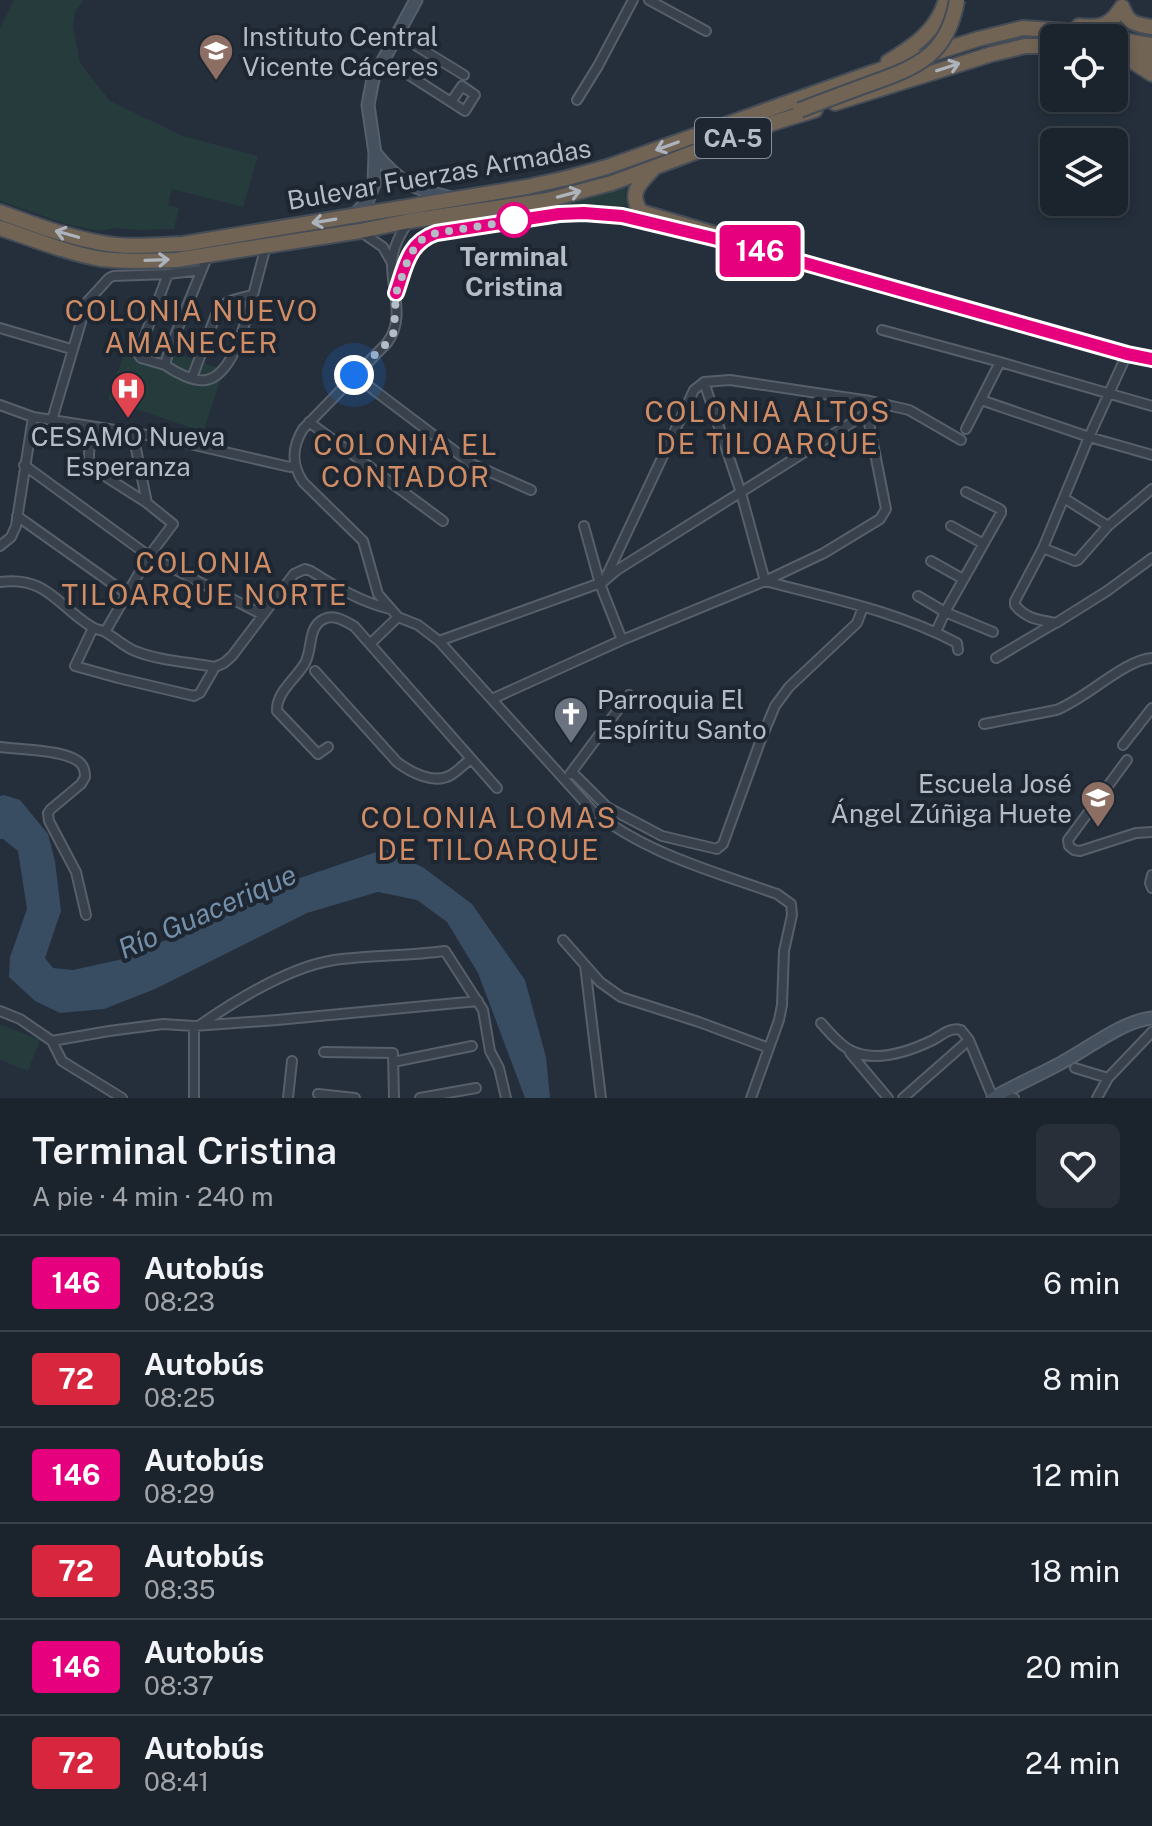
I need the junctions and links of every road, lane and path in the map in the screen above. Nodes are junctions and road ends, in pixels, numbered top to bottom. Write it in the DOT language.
graph roads {
  1 [pos="416,0"];
  2 [pos="633,0"];
  3 [pos="649,0"];
  4 [pos="946,0"];
  5 [pos="957,0"];
  6 [pos="1107,24"];
  7 [pos="1152,27"];
  8 [pos="1040,29"];
  9 [pos="706,31"];
  10 [pos="397,34"];
  11 [pos="1128,45"];
  12 [pos="1152,45"];
  13 [pos="1040,46"];
  14 [pos="1128,50"];
  15 [pos="1128,56"];
  16 [pos="1152,58"];
  17 [pos="384,59"];
  18 [pos="871,73"];
  19 [pos="1152,74"];
  20 [pos="464,75"];
  21 [pos="577,100"];
  22 [pos="451,102"];
  23 [pos="795,114"];
  24 [pos="375,153"];
  25 [pos="655,167"];
  26 [pos="456,199"];
  27 [pos="524,211"];
  28 [pos="0,212"];
  29 [pos="352,216"];
  30 [pos="409,221"];
  31 [pos="0,228"];
  32 [pos="360,231"];
  33 [pos="733,243"];
  34 [pos="266,246"];
  35 [pos="208,255"];
  36 [pos="392,263"];
  37 [pos="201,270"];
  38 [pos="168,274"];
  39 [pos="396,293"];
  40 [pos="253,295"];
  41 [pos="0,328"];
  42 [pos="882,330"];
  43 [pos="71,349"];
  44 [pos="1127,354"];
  45 [pos="1152,359"];
  46 [pos="1000,362"];
  47 [pos="165,365"];
  48 [pos="354,375"];
  49 [pos="192,378"];
  50 [pos="704,382"];
  51 [pos="1108,394"];
  52 [pos="981,400"];
  53 [pos="870,401"];
  54 [pos="0,405"];
  55 [pos="1152,406"];
  56 [pos="867,413"];
  57 [pos="33,417"];
  58 [pos="52,420"];
  59 [pos="309,422"];
  60 [pos="94,428"];
  61 [pos="966,429"];
  62 [pos="133,434"];
  63 [pos="1089,437"];
  64 [pos="961,440"];
  65 [pos="1152,455"];
  66 [pos="24,465"];
  67 [pos="295,466"];
  68 [pos="1152,489"];
  69 [pos="531,490"];
  70 [pos="966,492"];
  71 [pos="741,493"];
  72 [pos="1064,498"];
  73 [pos="147,503"];
  74 [pos="17,516"];
  75 [pos="443,521"];
  76 [pos="584,526"];
  77 [pos="951,526"];
  78 [pos="1108,526"];
  79 [pos="982,543"];
  80 [pos="0,546"];
  81 [pos="1043,548"];
  82 [pos="149,556"];
  83 [pos="1152,558"];
  84 [pos="931,561"];
  85 [pos="963,579"];
  86 [pos="765,581"];
  87 [pos="0,582"];
  88 [pos="602,583"];
  89 [pos="127,594"];
  90 [pos="918,596"];
  91 [pos="863,607"];
  92 [pos="391,609"];
  93 [pos="945,612"];
  94 [pos="263,615"];
  95 [pos="398,617"];
  96 [pos="1056,623"];
  97 [pos="93,628"];
  98 [pos="105,632"];
  99 [pos="936,632"];
  100 [pos="993,632"];
  101 [pos="622,640"];
  102 [pos="439,641"];
  103 [pos="370,644"];
  104 [pos="958,650"];
  105 [pos="996,658"];
  106 [pos="1152,658"];
  107 [pos="215,667"];
  108 [pos="315,671"];
  109 [pos="629,695"];
  110 [pos="492,699"];
  111 [pos="1152,708"];
  112 [pos="984,724"];
  113 [pos="1123,745"];
  114 [pos="0,747"];
  115 [pos="328,747"];
  116 [pos="471,759"];
  117 [pos="1127,760"];
  118 [pos="572,772"];
  119 [pos="564,781"];
  120 [pos="497,788"];
  121 [pos="1152,832"];
  122 [pos="1152,875"];
  123 [pos="1152,888"];
  124 [pos="86,915"];
  125 [pos="563,940"];
  126 [pos="585,965"];
  127 [pos="478,1001"];
  128 [pos="0,1011"];
  129 [pos="1152,1018"];
  130 [pos="821,1023"];
  131 [pos="197,1026"];
  132 [pos="1152,1032"];
  133 [pos="969,1040"];
  134 [pos="52,1041"];
  135 [pos="472,1046"];
  136 [pos="845,1047"];
  137 [pos="769,1048"];
  138 [pos="324,1052"];
  139 [pos="292,1061"];
  140 [pos="393,1062"];
  141 [pos="1075,1068"];
  142 [pos="1108,1078"];
  143 [pos="476,1088"];
  144 [pos="318,1094"];
  145 [pos="995,1096"];
  146 [pos="122,1098"];
  147 [pos="194,1098"];
  148 [pos="288,1098"];
  149 [pos="355,1098"];
  150 [pos="394,1098"];
  151 [pos="420,1098"];
  152 [pos="506,1098"];
  153 [pos="601,1098"];
  154 [pos="751,1098"];
  155 [pos="888,1098"];
  156 [pos="903,1098"];
  157 [pos="1014,1098"];
  158 [pos="1097,1098"];
  1 -- 10 [label="street"];
  2 -- 21 [label="street"];
  3 -- 9 [label="street"];
  4 -- 18 [label="highway"];
  5 -- 23 [label="highway, bridge"];
  6 -- 7 [label="highway"];
  8 -- 18 [label="highway, Bulevar Fuerzas Armadas / CA-5"];
  10 -- 17 [label="street"];
  10 -- 20 [label="street"];
  11 -- 12 [label="highway, Bulevar Fuerzas Armadas"];
  23 -- 13 [label="highway, Bulevar Fuerzas Armadas / CA-5, one-way"];
  14 -- 16 [label="highway, Bulevar Fuerzas Armadas"];
  15 -- 19 [label="highway"];
  17 -- 22 [label="street"];
  17 -- 24 [label="street"];
  18 -- 26 [label="highway, Bulevar Fuerzas Armadas / CA-5, one-way"];
  23 -- 25 [label="highway, Bulevar Fuerzas Armadas / CA-5"];
  24 -- 26 [label="street"];
  24 -- 29 [label="street"];
  27 -- 25 [label="highway, Bulevar Fuerzas Armadas / CA-5, one-way"];
  25 -- 33 [label="highway"];
  26 -- 29 [label="highway, Bulevar Fuerzas Armadas / CA-5"];
  27 -- 30 [label="highway, Bulevar Fuerzas Armadas / CA-5"];
  27 -- 33 [label="street"];
  27 -- 39 [label="street"];
  29 -- 28 [label="highway, Bulevar Fuerzas Armadas / CA-5, one-way"];
  30 -- 32 [label="highway, Bulevar Fuerzas Armadas / CA-5"];
  30 -- 36 [label="street"];
  31 -- 35 [label="highway, Bulevar Fuerzas Armadas / CA-5, one-way"];
  32 -- 34 [label="highway, Bulevar Fuerzas Armadas / CA-5"];
  32 -- 36 [label="street"];
  33 -- 44 [label="street"];
  34 -- 35 [label="highway, Bulevar Fuerzas Armadas / CA-5"];
  34 -- 40 [label="street"];
  35 -- 37 [label="street"];
  36 -- 39 [label="street"];
  37 -- 38 [label="street"];
  37 -- 47 [label="street"];
  38 -- 43 [label="street"];
  38 -- 47 [label="street"];
  39 -- 48 [label="street"];
  40 -- 49 [label="street"];
  40 -- 49 [label="street"];
  41 -- 43 [label="street"];
  42 -- 46 [label="street"];
  43 -- 58 [label="street"];
  44 -- 45 [label="street"];
  44 -- 51 [label="street"];
  46 -- 51 [label="street"];
  46 -- 52 [label="street"];
  47 -- 49 [label="street"];
  48 -- 59 [label="street"];
  48 -- 69 [label="street"];
  50 -- 53 [label="street"];
  50 -- 71 [label="street"];
  50 -- 88 [label="street"];
  51 -- 55 [label="street"];
  51 -- 63 [label="street"];
  52 -- 61 [label="street"];
  52 -- 63 [label="street"];
  53 -- 56 [label="street"];
  53 -- 64 [label="street"];
  54 -- 57 [label="street"];
  56 -- 71 [label="street"];
  56 -- 86 [label="street"];
  57 -- 58 [label="street"];
  57 -- 66 [label="street"];
  58 -- 60 [label="street"];
  59 -- 67 [label="street"];
  59 -- 75 [label="street"];
  60 -- 62 [label="street"];
  60 -- 73 [label="street"];
  62 -- 67 [label="street"];
  62 -- 73 [label="street"];
  63 -- 65 [label="street"];
  63 -- 72 [label="street"];
  66 -- 74 [label="street"];
  66 -- 82 [label="street"];
  67 -- 92 [label="street"];
  68 -- 78 [label="street"];
  70 -- 79 [label="street"];
  71 -- 86 [label="street"];
  71 -- 88 [label="street"];
  72 -- 78 [label="street"];
  72 -- 81 [label="street"];
  73 -- 82 [label="street"];
  74 -- 80 [label="street"];
  74 -- 89 [label="street"];
  76 -- 88 [label="street"];
  77 -- 79 [label="street"];
  78 -- 81 [label="street"];
  79 -- 85 [label="street"];
  81 -- 96 [label="street"];
  82 -- 89 [label="street"];
  82 -- 94 [label="street"];
  83 -- 96 [label="street"];
  84 -- 85 [label="street"];
  85 -- 93 [label="street"];
  86 -- 91 [label="street"];
  86 -- 101 [label="street"];
  87 -- 97 [label="street"];
  88 -- 101 [label="street"];
  88 -- 102 [label="street"];
  89 -- 98 [label="street"];
  90 -- 93 [label="street"];
  91 -- 99 [label="street"];
  91 -- 118 [label="street"];
  92 -- 94 [label="street"];
  92 -- 95 [label="street"];
  93 -- 99 [label="street"];
  93 -- 100 [label="street"];
  94 -- 107 [label="street"];
  95 -- 102 [label="street"];
  95 -- 103 [label="street"];
  96 -- 105 [label="street"];
  97 -- 98 [label="street"];
  97 -- 107 [label="street"];
  98 -- 107 [label="street"];
  99 -- 104 [label="street"];
  101 -- 110 [label="street"];
  102 -- 110 [label="street"];
  103 -- 115 [label="street"];
  103 -- 116 [label="street"];
  106 -- 112 [label="street"];
  108 -- 116 [label="street"];
  109 -- 118 [label="street"];
  110 -- 119 [label="street"];
  111 -- 113 [label="street"];
  114 -- 124 [label="street"];
  116 -- 120 [label="street"];
  117 -- 121 [label="street"];
  118 -- 119 [label="street"];
  119 -- 137 [label="street"];
  122 -- 123 [label="street"];
  125 -- 126 [label="street"];
  126 -- 137 [label="street"];
  126 -- 153 [label="street"];
  127 -- 131 [label="street"];
  127 -- 131 [label="street"];
  127 -- 152 [label="street"];
  128 -- 134 [label="street"];
  129 -- 145 [label="street"];
  130 -- 136 [label="street"];
  131 -- 134 [label="street"];
  131 -- 147 [label="street"];
  132 -- 142 [label="street"];
  133 -- 136 [label="street"];
  133 -- 145 [label="street"];
  133 -- 156 [label="street"];
  134 -- 146 [label="street"];
  135 -- 140 [label="street"];
  136 -- 155 [label="street"];
  137 -- 154 [label="street"];
  138 -- 140 [label="street"];
  139 -- 148 [label="street"];
  140 -- 150 [label="street"];
  141 -- 142 [label="street"];
  142 -- 158 [label="street"];
  143 -- 151 [label="street"];
  144 -- 149 [label="street"];
  145 -- 157 [label="street"];
}
